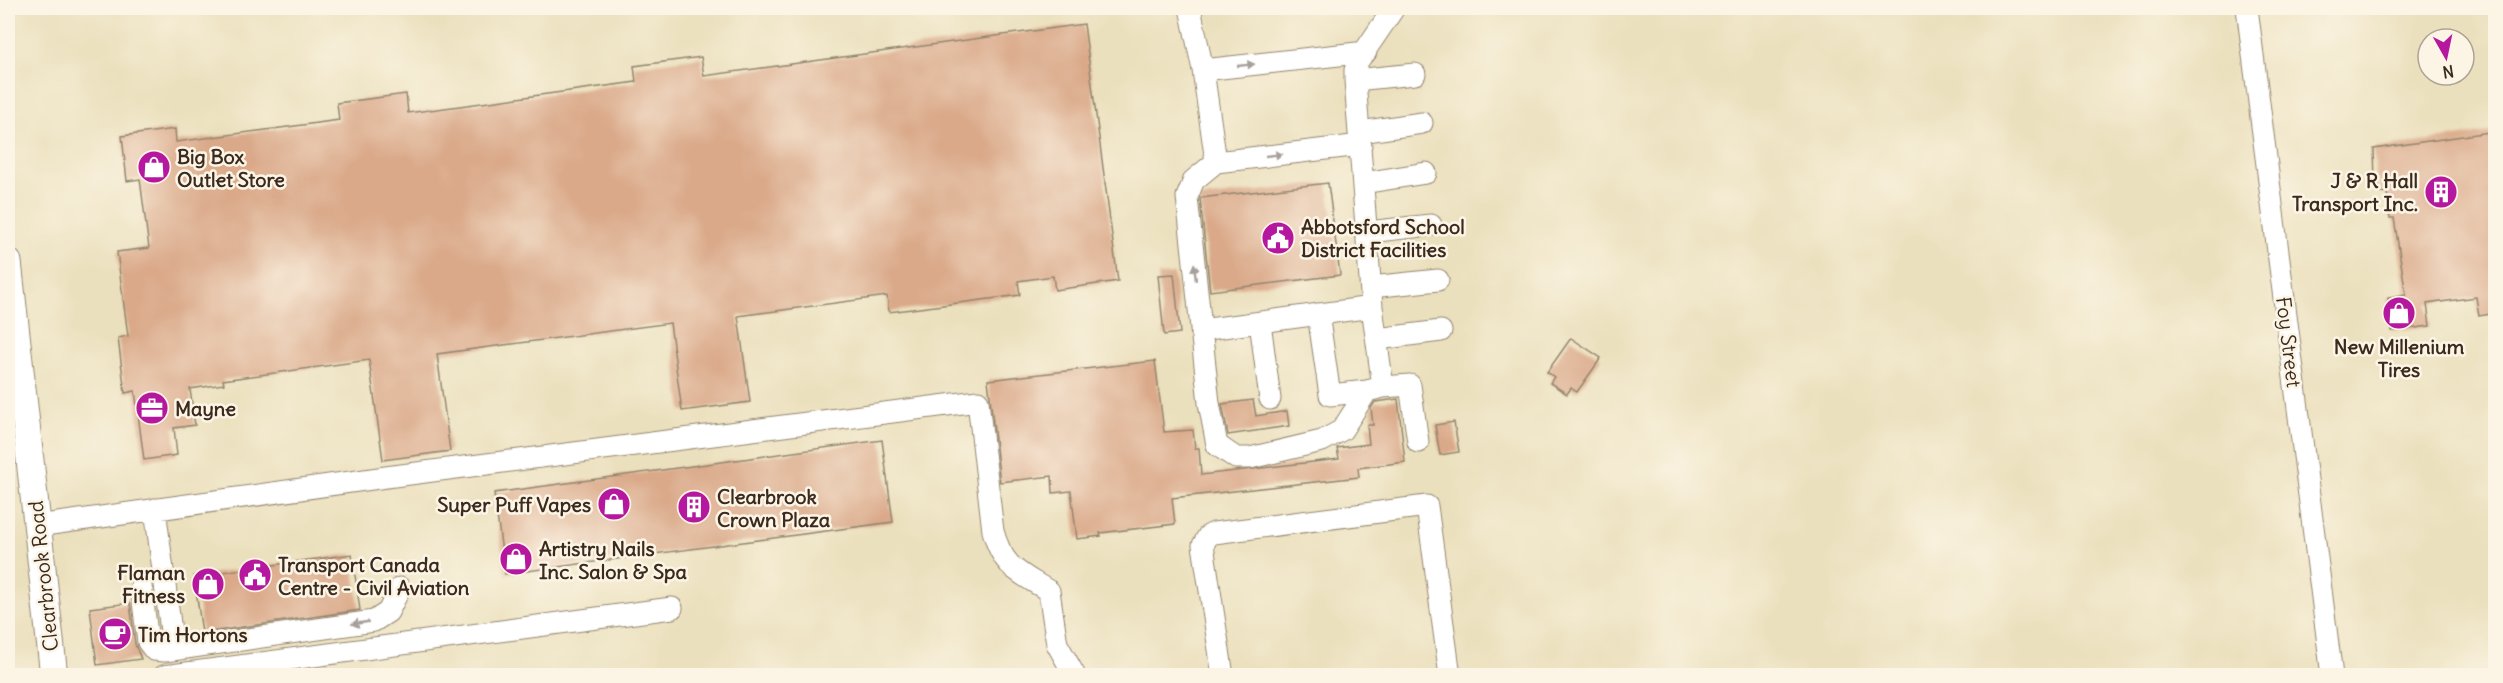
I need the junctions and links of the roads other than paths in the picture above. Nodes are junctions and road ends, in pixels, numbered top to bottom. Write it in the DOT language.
graph roads {
  1 [pos="1190,8"];
  2 [pos="1394,8"];
  3 [pos="2247,8"];
  4 [pos="1366,52"];
  5 [pos="1203,70"];
  6 [pos="1415,74"];
  7 [pos="1355,80"];
  8 [pos="1422,123"];
  9 [pos="1361,139"];
  10 [pos="1216,162"];
  11 [pos="1426,173"];
  12 [pos="1363,183"];
  13 [pos="1431,225"];
  14 [pos="1368,232"];
  15 [pos="8,262"];
  16 [pos="1438,280"];
  17 [pos="1371,297"];
  18 [pos="1317,314"];
  19 [pos="1260,322"];
  20 [pos="1201,330"];
  21 [pos="1441,331"];
  22 [pos="1377,339"];
  23 [pos="1375,389"];
  24 [pos="1270,399"];
  25 [pos="1418,442"];
  26 [pos="155,509"];
  27 [pos="37,526"];
  28 [pos="141,586"];
  29 [pos="400,588"];
  30 [pos="672,608"];
  31 [pos="171,631"];
  32 [pos="54,675"];
  33 [pos="164,675"];
  34 [pos="1075,675"];
  35 [pos="1223,675"];
  36 [pos="1450,675"];
  37 [pos="2332,675"];
  1 -- 5 [label="street"];
  2 -- 4 [label="street"];
  3 -- 37 [label="street, Foy Street"];
  5 -- 4 [label="street, one-way"];
  4 -- 7 [label="street"];
  5 -- 10 [label="street"];
  6 -- 7 [label="street"];
  7 -- 9 [label="street"];
  8 -- 9 [label="street"];
  10 -- 9 [label="street, one-way"];
  9 -- 12 [label="street"];
  20 -- 10 [label="street, one-way"];
  11 -- 12 [label="street"];
  12 -- 14 [label="street"];
  13 -- 14 [label="street"];
  14 -- 17 [label="street"];
  15 -- 27 [label="main road, Clearbrook Road"];
  16 -- 17 [label="street"];
  17 -- 18 [label="street"];
  17 -- 22 [label="street"];
  18 -- 19 [label="street"];
  18 -- 23 [label="street"];
  19 -- 20 [label="street"];
  19 -- 24 [label="street"];
  20 -- 23 [label="street"];
  21 -- 22 [label="street"];
  22 -- 23 [label="street"];
  23 -- 25 [label="street"];
  26 -- 27 [label="street"];
  26 -- 31 [label="street"];
  26 -- 34 [label="street"];
  27 -- 32 [label="main road, Clearbrook Road"];
  29 -- 28 [label="street, one-way"];
  30 -- 33 [label="street"];
  35 -- 36 [label="street"];
}
